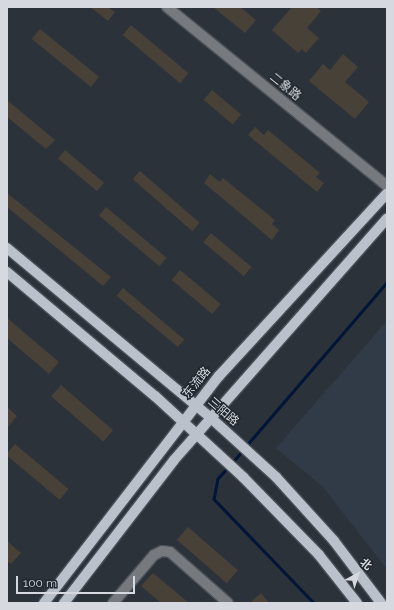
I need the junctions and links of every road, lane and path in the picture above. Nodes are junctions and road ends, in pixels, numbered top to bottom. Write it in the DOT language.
graph roads {
  1 [pos="167,7"];
  2 [pos="387,186"];
  3 [pos="387,193"];
  4 [pos="387,218"];
  5 [pos="7,248"];
  6 [pos="7,272"];
  7 [pos="196,406"];
  8 [pos="211,418"];
  9 [pos="183,422"];
  10 [pos="197,434"];
  11 [pos="44,603"];
  12 [pos="64,603"];
  13 [pos="113,603"];
  14 [pos="228,603"];
  15 [pos="357,603"];
  16 [pos="382,603"];
  1 -- 2 [label="street, 二象路"];
  3 -- 7 [label="main road, 东流路"];
  4 -- 8 [label="main road"];
  5 -- 7 [label="main road, 三阳路"];
  6 -- 9 [label="main road"];
  7 -- 8 [label="main road, 三阳路"];
  7 -- 9 [label="main road, 东流路"];
  8 -- 10 [label="main road"];
  8 -- 16 [label="main road, 三阳路"];
  9 -- 10 [label="main road"];
  9 -- 11 [label="main road, 东流路"];
  10 -- 12 [label="main road"];
  10 -- 15 [label="main road"];
  13 -- 14 [label="street"];
}
